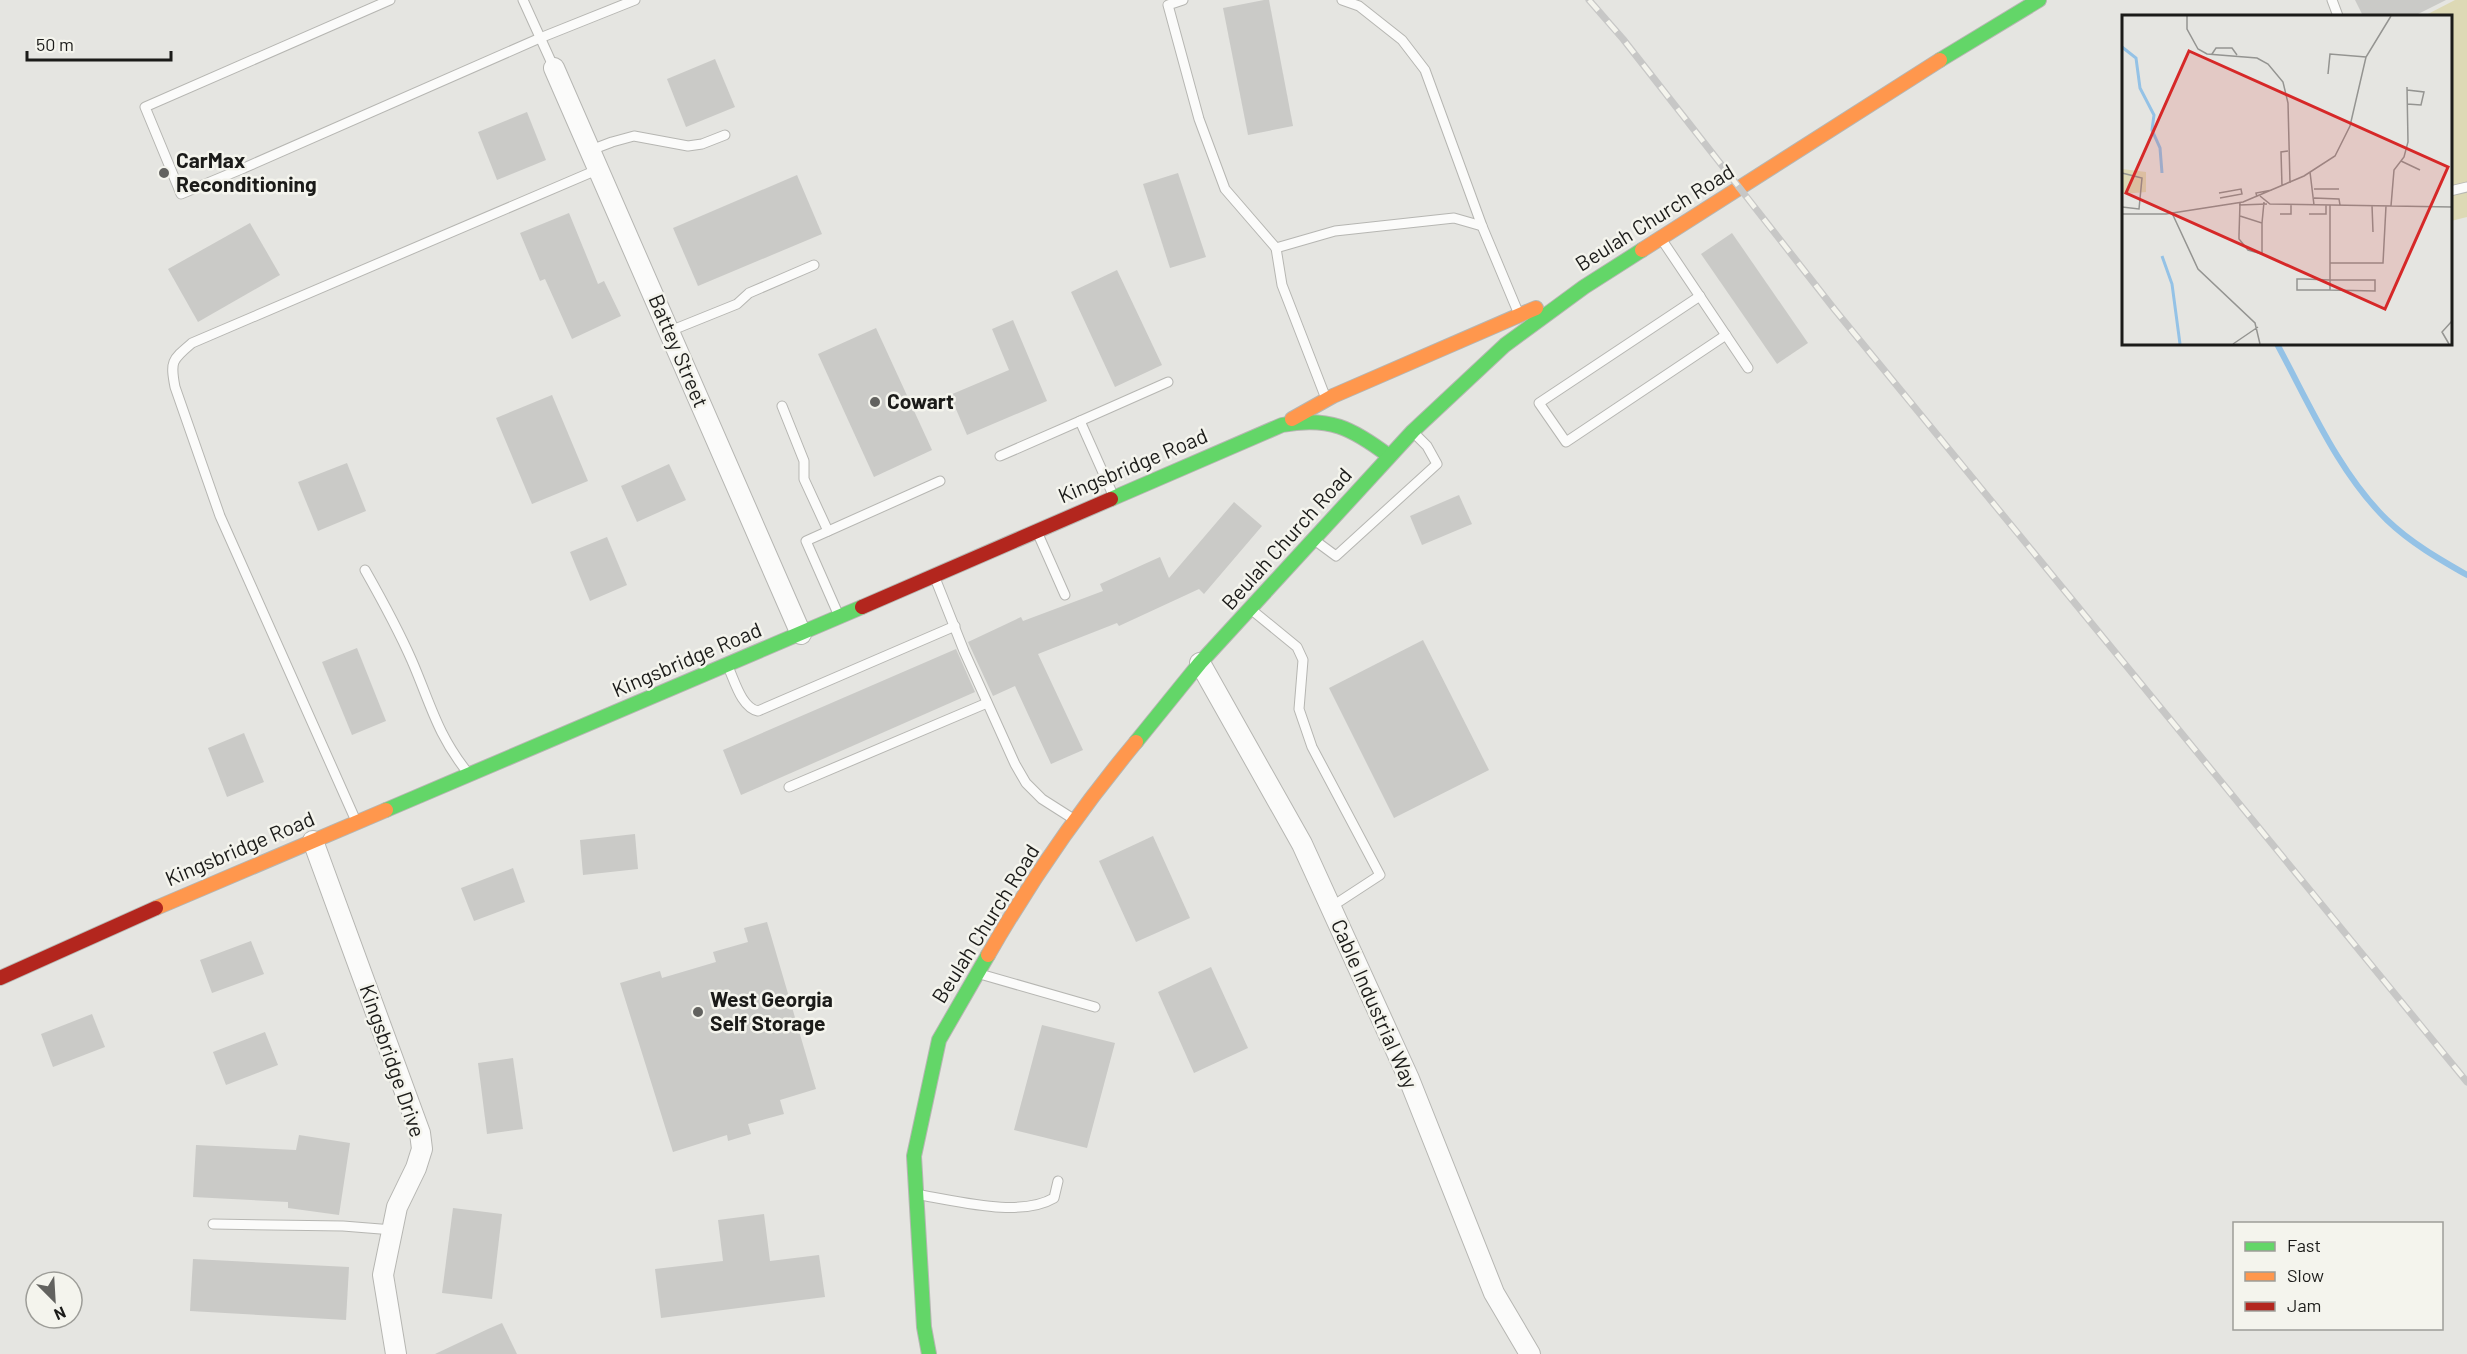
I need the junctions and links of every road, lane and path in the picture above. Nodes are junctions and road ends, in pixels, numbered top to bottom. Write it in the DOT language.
graph roads {
  1 [pos="390,0"];
  2 [pos="523,0"];
  3 [pos="635,0"];
  4 [pos="1183,0"];
  5 [pos="1342,0"];
  6 [pos="2039,0"];
  7 [pos="2332,0"];
  8 [pos="2025,4"];
  9 [pos="2338,15"];
  10 [pos="540,38"];
  11 [pos="554,68"];
  12 [pos="725,135"];
  13 [pos="591,150"];
  14 [pos="599,169"];
  15 [pos="2467,187"];
  16 [pos="2452,191"];
  17 [pos="1482,226"];
  18 [pos="1661,238"];
  19 [pos="1276,248"];
  20 [pos="814,265"];
  21 [pos="1584,287"];
  22 [pos="1700,296"];
  23 [pos="1519,315"];
  24 [pos="1525,328"];
  25 [pos="670,331"];
  26 [pos="1726,335"];
  27 [pos="1748,368"];
  28 [pos="1168,382"];
  29 [pos="782,406"];
  30 [pos="1333,413"];
  31 [pos="1080,421"];
  32 [pos="1282,425"];
  33 [pos="1413,431"];
  34 [pos="1000,456"];
  35 [pos="1389,456"];
  36 [pos="940,482"];
  37 [pos="1114,497"];
  38 [pos="828,531"];
  39 [pos="1036,531"];
  40 [pos="1316,540"];
  41 [pos="365,570"];
  42 [pos="934,576"];
  43 [pos="1065,595"];
  44 [pos="1251,610"];
  45 [pos="839,618"];
  46 [pos="955,626"];
  47 [pos="801,634"];
  48 [pos="1200,663"];
  49 [pos="727,666"];
  50 [pos="987,703"];
  51 [pos="470,775"];
  52 [pos="789,787"];
  53 [pos="1076,821"];
  54 [pos="357,823"];
  55 [pos="313,841"];
  56 [pos="1331,907"];
  57 [pos="978,973"];
  58 [pos="0,978"];
  59 [pos="1095,1007"];
  60 [pos="1058,1181"];
  61 [pos="918,1195"];
  62 [pos="213,1224"];
  63 [pos="393,1230"];
  64 [pos="396,1354"];
  65 [pos="929,1354"];
  66 [pos="1530,1354"];
  1 -- 10 [label="lane"];
  2 -- 10 [label="lane"];
  3 -- 10 [label="lane"];
  4 -- 19 [label="lane"];
  5 -- 17 [label="lane"];
  6 -- 8 [label="street, Beulah Church Road"];
  7 -- 9 [label="lane"];
  8 -- 18 [label="street, Beulah Church Road"];
  10 -- 11 [label="lane"];
  11 -- 13 [label="street, Battey Street"];
  12 -- 13 [label="lane"];
  13 -- 14 [label="street, Battey Street"];
  14 -- 25 [label="street, Battey Street"];
  14 -- 54 [label="lane"];
  15 -- 16 [label="lane"];
  17 -- 19 [label="lane"];
  17 -- 23 [label="lane"];
  18 -- 21 [label="street, Beulah Church Road"];
  18 -- 22 [label="lane"];
  19 -- 30 [label="lane"];
  20 -- 25 [label="lane"];
  21 -- 23 [label="street"];
  21 -- 24 [label="street, Beulah Church Road"];
  22 -- 26 [label="lane"];
  22 -- 26 [label="lane"];
  23 -- 24 [label="lane"];
  23 -- 30 [label="street"];
  24 -- 33 [label="street, Beulah Church Road"];
  25 -- 47 [label="street, Battey Street"];
  26 -- 27 [label="lane"];
  28 -- 31 [label="lane"];
  29 -- 38 [label="lane"];
  30 -- 32 [label="street"];
  30 -- 32 [label="street, Kingsbridge Road"];
  30 -- 35 [label="street, Kingsbridge Road"];
  31 -- 34 [label="lane"];
  31 -- 37 [label="lane"];
  32 -- 37 [label="street, Kingsbridge Road"];
  33 -- 35 [label="street, Beulah Church Road"];
  33 -- 40 [label="lane"];
  35 -- 40 [label="street, Beulah Church Road"];
  36 -- 38 [label="lane"];
  37 -- 39 [label="street, Kingsbridge Road"];
  38 -- 45 [label="lane"];
  39 -- 42 [label="street, Kingsbridge Road"];
  39 -- 43 [label="lane"];
  40 -- 44 [label="street, Beulah Church Road"];
  41 -- 51 [label="lane"];
  42 -- 45 [label="street, Kingsbridge Road"];
  42 -- 46 [label="lane"];
  44 -- 48 [label="street, Beulah Church Road"];
  44 -- 56 [label="lane"];
  45 -- 47 [label="street, Kingsbridge Road"];
  46 -- 49 [label="lane"];
  46 -- 50 [label="lane"];
  47 -- 49 [label="street, Kingsbridge Road"];
  48 -- 53 [label="street, Beulah Church Road"];
  48 -- 56 [label="street, Cable Industrial Way"];
  49 -- 51 [label="street, Kingsbridge Road"];
  50 -- 52 [label="lane"];
  50 -- 53 [label="lane"];
  51 -- 54 [label="street, Kingsbridge Road"];
  53 -- 57 [label="street, Beulah Church Road"];
  54 -- 55 [label="street, Kingsbridge Road"];
  55 -- 58 [label="street, Kingsbridge Road"];
  55 -- 63 [label="street, Kingsbridge Drive"];
  56 -- 66 [label="street, Cable Industrial Way"];
  57 -- 59 [label="lane"];
  57 -- 61 [label="street, Beulah Church Road"];
  60 -- 61 [label="lane"];
  61 -- 65 [label="street, Beulah Church Road"];
  62 -- 63 [label="lane"];
  63 -- 64 [label="street, Kingsbridge Drive"];
}
